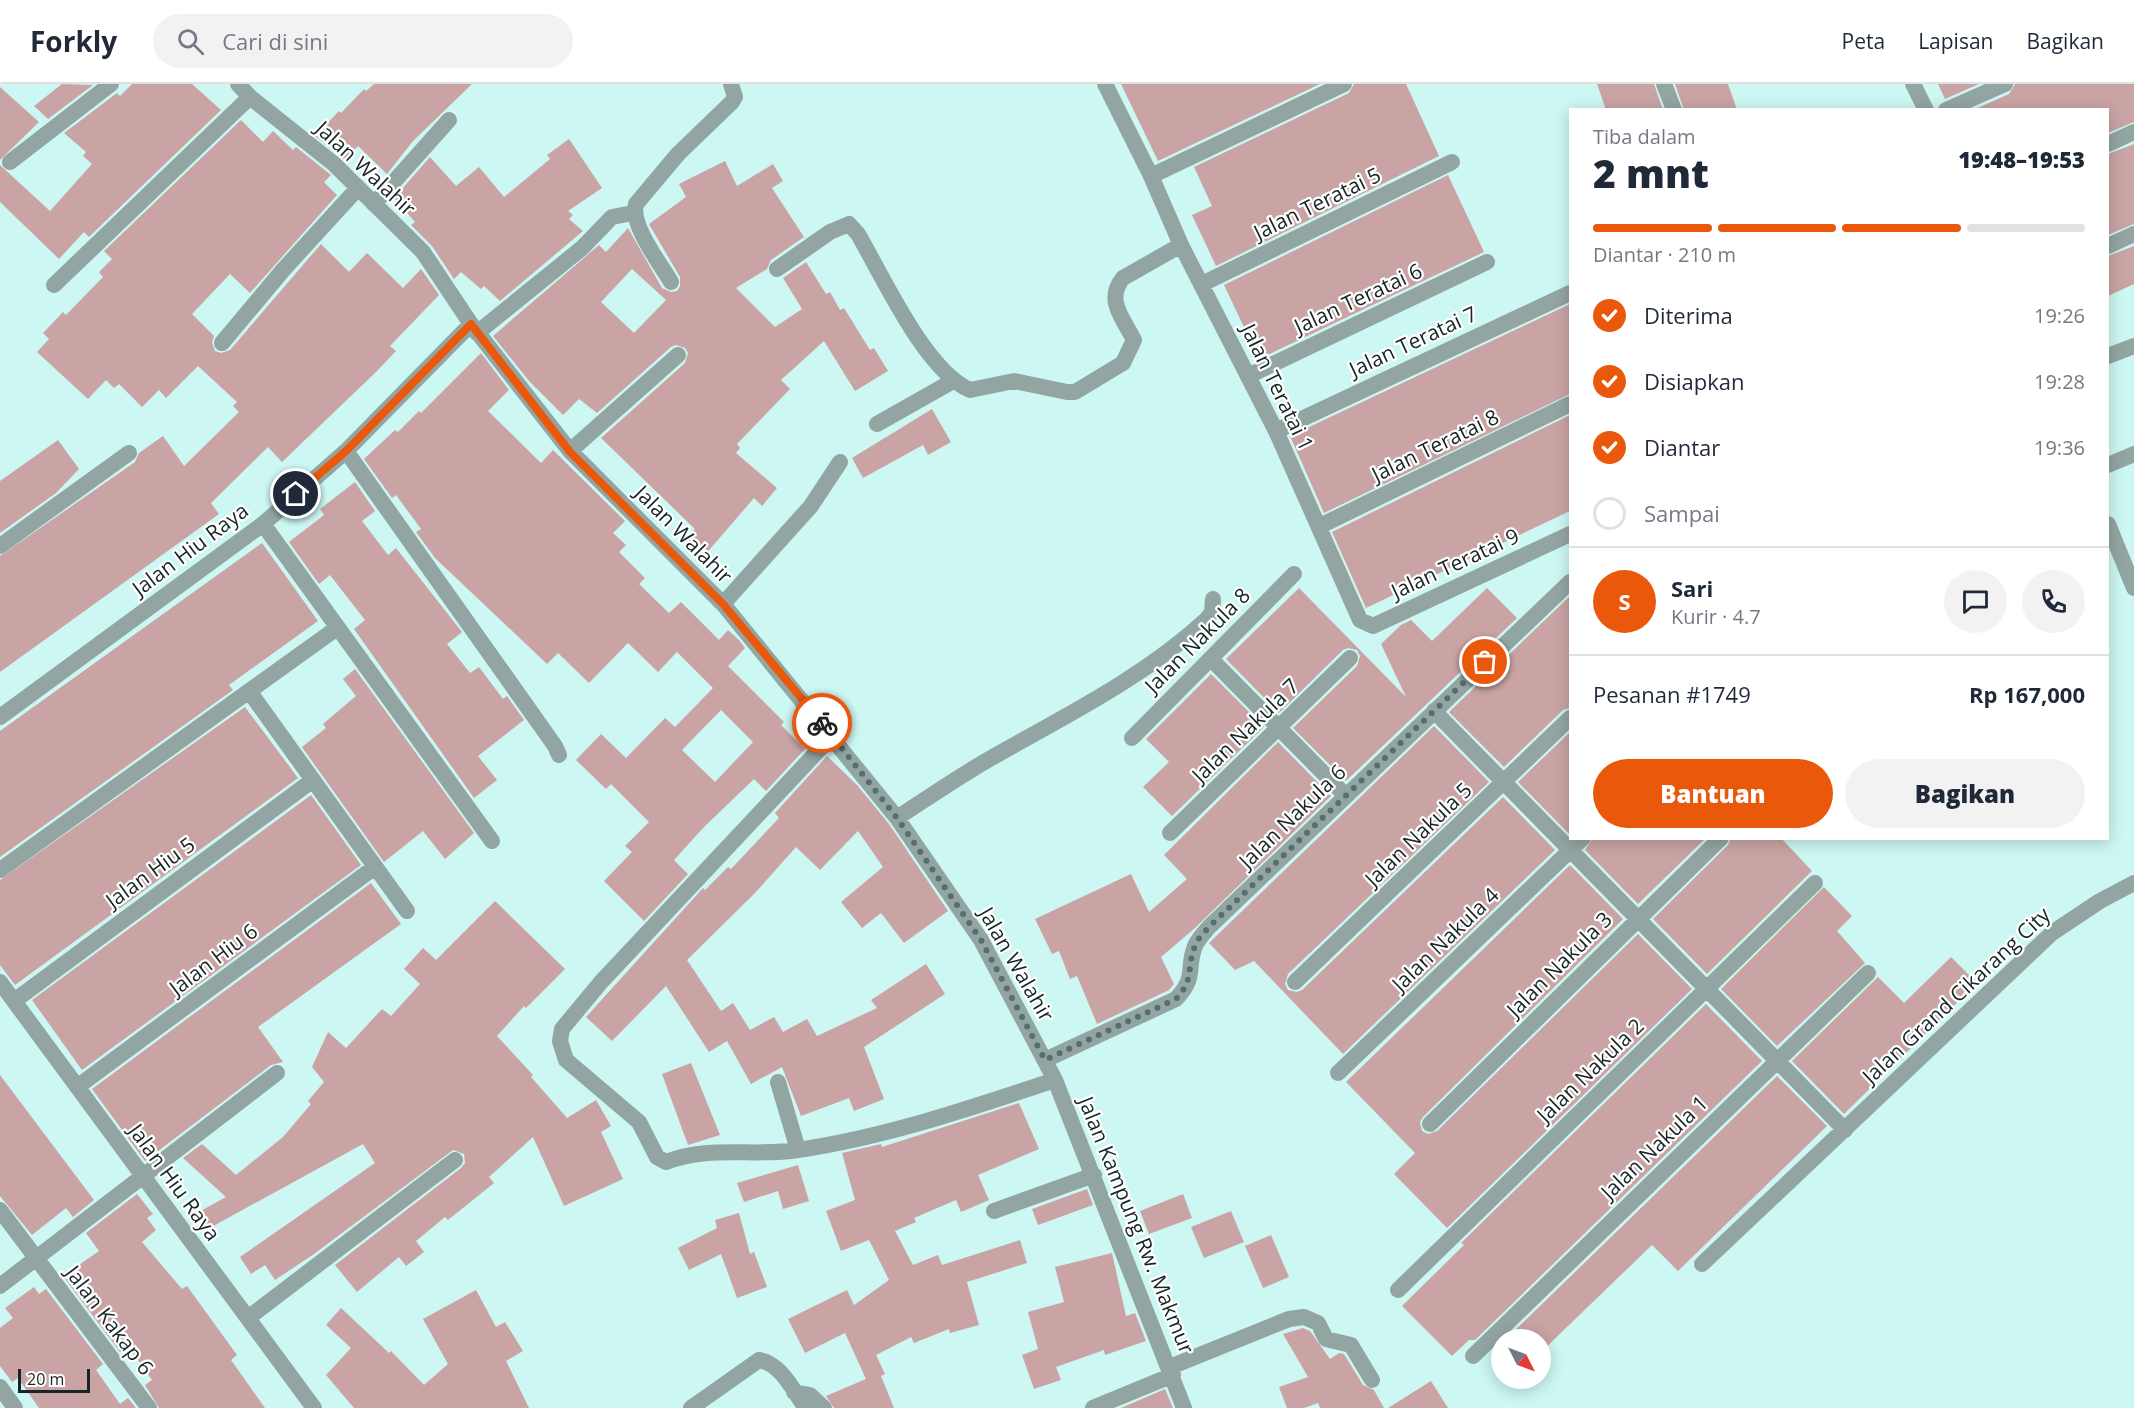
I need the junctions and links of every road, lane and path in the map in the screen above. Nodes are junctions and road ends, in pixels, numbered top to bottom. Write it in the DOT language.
graph roads {
  1 [pos="111,84"];
  2 [pos="238,84"];
  3 [pos="731,84"];
  4 [pos="1105,84"];
  5 [pos="1344,84"];
  6 [pos="1664,84"];
  7 [pos="1913,84"];
  8 [pos="2005,84"];
  9 [pos="250,97"];
  10 [pos="1673,108"];
  11 [pos="1925,108"];
  12 [pos="1951,108"];
  13 [pos="449,120"];
  14 [pos="2134,132"];
  15 [pos="2109,144"];
  16 [pos="10,162"];
  17 [pos="1452,162"];
  18 [pos="1152,176"];
  19 [pos="358,188"];
  20 [pos="374,204"];
  21 [pos="633,213"];
  22 [pos="2134,234"];
  23 [pos="1180,245"];
  24 [pos="2109,246"];
  25 [pos="1487,262"];
  26 [pos="777,269"];
  27 [pos="672,282"];
  28 [pos="1202,284"];
  29 [pos="54,285"];
  30 [pos="1569,293"];
  31 [pos="474,328"];
  32 [pos="222,343"];
  33 [pos="2134,346"];
  34 [pos="678,355"];
  35 [pos="2109,357"];
  36 [pos="1248,376"];
  37 [pos="953,381"];
  38 [pos="1569,404"];
  39 [pos="877,424"];
  40 [pos="1275,431"];
  41 [pos="346,451"];
  42 [pos="570,452"];
  43 [pos="129,453"];
  44 [pos="2134,454"];
  45 [pos="840,462"];
  46 [pos="2109,465"];
  47 [pos="263,524"];
  48 [pos="1320,526"];
  49 [pos="2109,526"];
  50 [pos="1569,534"];
  51 [pos="0,546"];
  52 [pos="2128,559"];
  53 [pos="1294,574"];
  54 [pos="1569,583"];
  55 [pos="2134,588"];
  56 [pos="1213,599"];
  57 [pos="723,604"];
  58 [pos="1360,620"];
  59 [pos="337,627"];
  60 [pos="1350,658"];
  61 [pos="1211,659"];
  62 [pos="249,691"];
  63 [pos="1434,711"];
  64 [pos="0,717"];
  65 [pos="1569,719"];
  66 [pos="1279,729"];
  67 [pos="832,736"];
  68 [pos="1132,738"];
  69 [pos="559,755"];
  70 [pos="313,780"];
  71 [pos="1506,782"];
  72 [pos="1346,796"];
  73 [pos="897,818"];
  74 [pos="1170,833"];
  75 [pos="1569,837"];
  76 [pos="1719,840"];
  77 [pos="492,841"];
  78 [pos="1577,844"];
  79 [pos="375,867"];
  80 [pos="0,870"];
  81 [pos="1815,883"];
  82 [pos="2134,883"];
  83 [pos="407,911"];
  84 [pos="1638,918"];
  85 [pos="1868,972"];
  86 [pos="0,982"];
  87 [pos="1295,982"];
  88 [pos="1706,988"];
  89 [pos="14,1001"];
  90 [pos="1045,1060"];
  91 [pos="1776,1060"];
  92 [pos="277,1073"];
  93 [pos="1338,1073"];
  94 [pos="1055,1080"];
  95 [pos="778,1082"];
  96 [pos="77,1087"];
  97 [pos="1430,1124"];
  98 [pos="1845,1130"];
  99 [pos="798,1150"];
  100 [pos="455,1160"];
  101 [pos="1094,1175"];
  102 [pos="144,1178"];
  103 [pos="0,1210"];
  104 [pos="994,1211"];
  105 [pos="36,1259"];
  106 [pos="1702,1264"];
  107 [pos="0,1286"];
  108 [pos="1398,1290"];
  109 [pos="248,1318"];
  110 [pos="1473,1356"];
  111 [pos="1172,1371"];
  112 [pos="1372,1380"];
  113 [pos="0,1387"];
  114 [pos="794,1392"];
  115 [pos="15,1408"];
  116 [pos="148,1408"];
  117 [pos="314,1408"];
  118 [pos="691,1408"];
  119 [pos="806,1408"];
  120 [pos="824,1408"];
  121 [pos="1093,1408"];
  122 [pos="1184,1408"];
  1 -- 16 [label="street"];
  2 -- 9 [label="street, Jalan Walahir"];
  3 -- 21 [label="street"];
  4 -- 18 [label="street, Jalan Teratai 1"];
  5 -- 18 [label="street"];
  6 -- 10 [label="street"];
  7 -- 11 [label="street"];
  8 -- 12 [label="street"];
  9 -- 19 [label="street, Jalan Walahir"];
  9 -- 29 [label="street"];
  13 -- 20 [label="street"];
  14 -- 15 [label="street"];
  17 -- 28 [label="street, Jalan Teratai 5"];
  18 -- 23 [label="street, Jalan Teratai 1"];
  19 -- 20 [label="street, Jalan Walahir"];
  19 -- 32 [label="street"];
  20 -- 31 [label="street, Jalan Walahir"];
  21 -- 27 [label="street"];
  21 -- 31 [label="street, Jalan Hiu Raya"];
  22 -- 24 [label="street"];
  23 -- 28 [label="street, Jalan Teratai 1"];
  23 -- 37 [label="street"];
  25 -- 36 [label="street, Jalan Teratai 6"];
  26 -- 37 [label="street"];
  28 -- 36 [label="street, Jalan Teratai 1"];
  30 -- 40 [label="street, Jalan Teratai 7"];
  31 -- 41 [label="street, Jalan Hiu Raya"];
  31 -- 42 [label="street, Jalan Walahir"];
  33 -- 35 [label="street"];
  34 -- 42 [label="street"];
  36 -- 40 [label="street, Jalan Teratai 1"];
  37 -- 39 [label="street"];
  38 -- 48 [label="street, Jalan Teratai 8"];
  40 -- 48 [label="street, Jalan Teratai 1"];
  41 -- 47 [label="street, Jalan Hiu Raya"];
  41 -- 69 [label="street"];
  42 -- 57 [label="street, Jalan Walahir"];
  43 -- 51 [label="street"];
  44 -- 46 [label="street"];
  45 -- 57 [label="street"];
  47 -- 59 [label="street"];
  47 -- 64 [label="street, Jalan Hiu Raya"];
  48 -- 58 [label="street, Jalan Teratai 1"];
  49 -- 52 [label="street"];
  50 -- 58 [label="street, Jalan Teratai 9"];
  52 -- 55 [label="street"];
  53 -- 61 [label="street, Jalan Nakula 8"];
  54 -- 63 [label="street, Jalan Nakula 6"];
  56 -- 73 [label="street"];
  57 -- 67 [label="street, Jalan Walahir"];
  59 -- 62 [label="street"];
  59 -- 77 [label="street"];
  60 -- 66 [label="street, Jalan Nakula 7"];
  61 -- 66 [label="street"];
  61 -- 68 [label="street, Jalan Nakula 8"];
  62 -- 70 [label="street"];
  62 -- 80 [label="street"];
  63 -- 71 [label="street"];
  63 -- 72 [label="street, Jalan Nakula 6"];
  65 -- 71 [label="street, Jalan Nakula 5"];
  66 -- 72 [label="street"];
  66 -- 74 [label="street, Jalan Nakula 7"];
  67 -- 73 [label="street, Jalan Walahir"];
  67 -- 99 [label="street"];
  70 -- 79 [label="street"];
  70 -- 89 [label="street, Jalan Hiu 5"];
  71 -- 75 [label="street"];
  71 -- 87 [label="street, Jalan Nakula 5"];
  72 -- 90 [label="street, Jalan Nakula 6"];
  73 -- 90 [label="street, Jalan Walahir"];
  76 -- 84 [label="street, Jalan Nakula 3"];
  78 -- 84 [label="street"];
  78 -- 93 [label="street, Jalan Nakula 4"];
  79 -- 83 [label="street"];
  79 -- 96 [label="street, Jalan Hiu 6"];
  81 -- 88 [label="street, Jalan Nakula 2"];
  82 -- 98 [label="street, Jalan Grand Cikarang City"];
  84 -- 88 [label="street"];
  84 -- 97 [label="street, Jalan Nakula 3"];
  85 -- 91 [label="street, Jalan Nakula 1"];
  86 -- 89 [label="street, Jalan Hiu Raya"];
  88 -- 91 [label="street"];
  88 -- 108 [label="street, Jalan Nakula 2"];
  89 -- 96 [label="street, Jalan Hiu Raya"];
  90 -- 94 [label="street, Jalan Kampung Rw. Makmur"];
  91 -- 98 [label="street"];
  91 -- 110 [label="street, Jalan Nakula 1"];
  92 -- 102 [label="street"];
  94 -- 99 [label="street"];
  94 -- 101 [label="street, Jalan Kampung Rw. Makmur"];
  95 -- 99 [label="street"];
  96 -- 102 [label="street, Jalan Hiu Raya"];
  98 -- 106 [label="street, Jalan Grand Cikarang City"];
  100 -- 109 [label="street"];
  101 -- 104 [label="street"];
  101 -- 111 [label="street, Jalan Kampung Rw. Makmur"];
  102 -- 105 [label="street"];
  102 -- 109 [label="street, Jalan Hiu Raya"];
  103 -- 105 [label="street, Jalan Kakap 6"];
  105 -- 107 [label="street"];
  105 -- 116 [label="street, Jalan Kakap 6"];
  109 -- 117 [label="street, Jalan Hiu Raya"];
  111 -- 112 [label="street"];
  111 -- 121 [label="street"];
  111 -- 122 [label="street, Jalan Kampung Rw. Makmur"];
  113 -- 115 [label="street"];
  114 -- 118 [label="street"];
  114 -- 119 [label="street"];
  114 -- 120 [label="street"];
}
